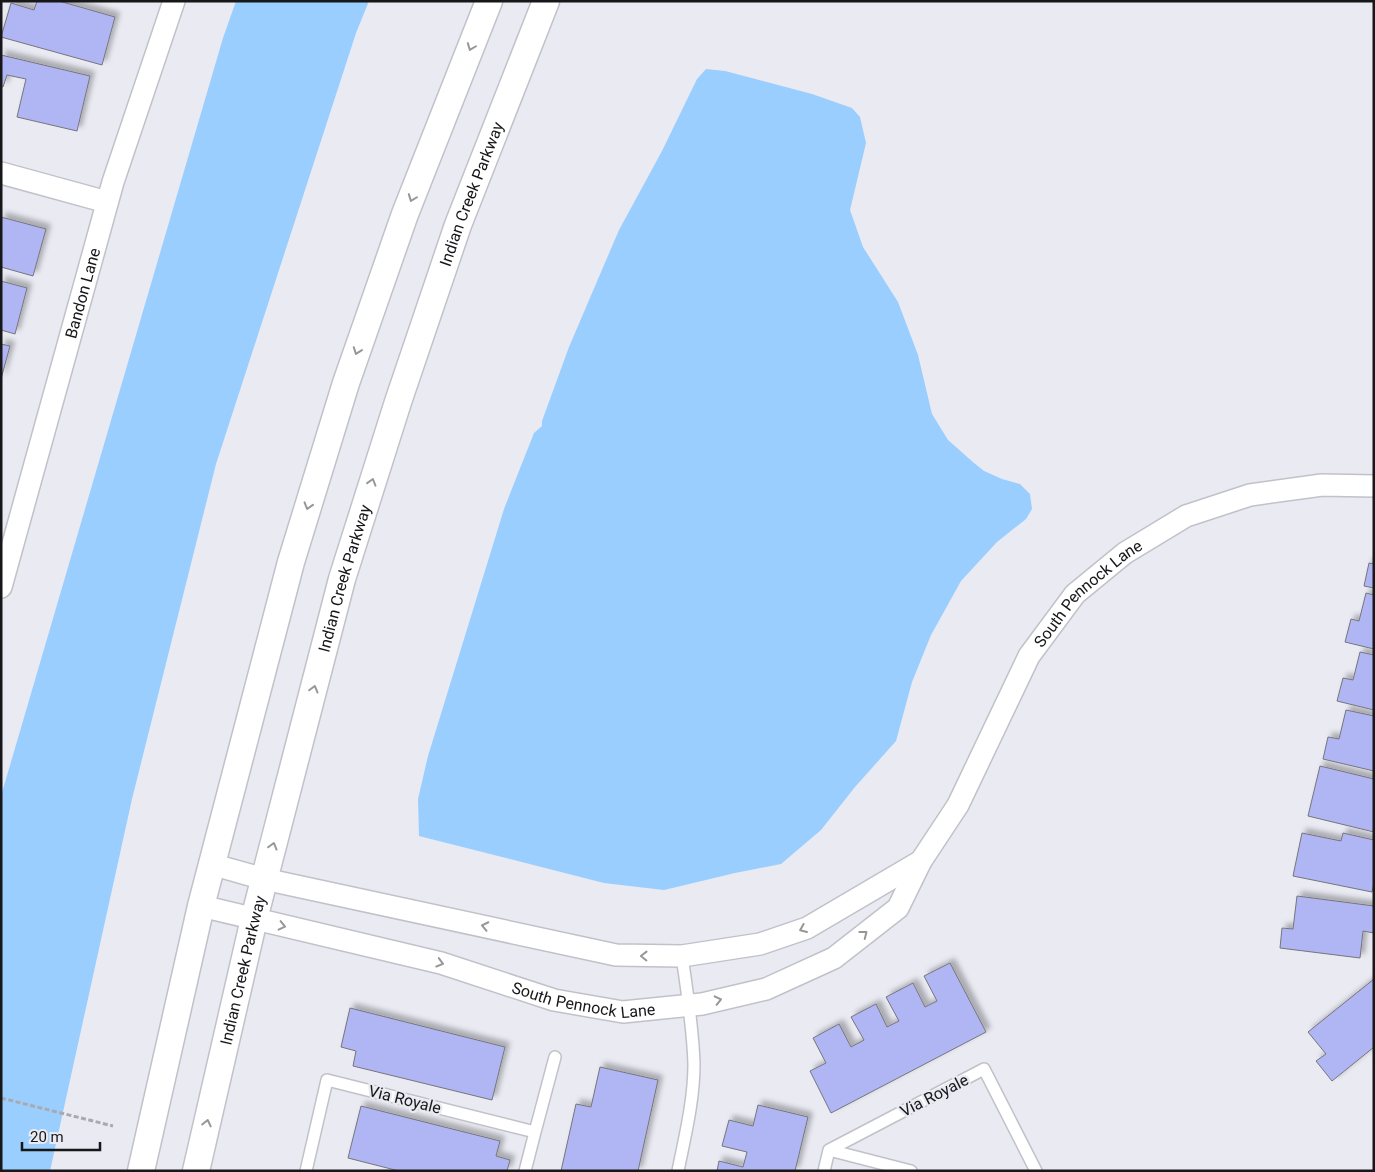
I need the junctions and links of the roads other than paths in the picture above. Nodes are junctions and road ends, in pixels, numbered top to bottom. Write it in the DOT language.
graph roads {
  1 [pos="174,1"];
  2 [pos="489,1"];
  3 [pos="546,1"];
  4 [pos="1,173"];
  5 [pos="108,202"];
  6 [pos="1374,486"];
  7 [pos="1,587"];
  8 [pos="921,861"];
  9 [pos="211,864"];
  10 [pos="264,878"];
  11 [pos="201,906"];
  12 [pos="254,919"];
  13 [pos="682,956"];
  14 [pos="689,1006"];
  15 [pos="555,1057"];
  16 [pos="535,1132"];
  17 [pos="829,1150"];
  18 [pos="141,1171"];
  19 [pos="196,1171"];
  20 [pos="306,1171"];
  21 [pos="525,1171"];
  22 [pos="678,1171"];
  23 [pos="824,1171"];
  24 [pos="911,1171"];
  25 [pos="1036,1171"];
  1 -- 5 [label="street, Bandon Lane"];
  2 -- 9 [label="street, one-way"];
  10 -- 3 [label="street, Indian Creek Parkway, one-way"];
  4 -- 5 [label="street"];
  5 -- 7 [label="street, Bandon Lane"];
  6 -- 8 [label="street, South Pennock Lane"];
  8 -- 13 [label="street, South Pennock Lane, one-way"];
  14 -- 8 [label="street, South Pennock Lane, one-way"];
  9 -- 10 [label="street, South Pennock Lane"];
  9 -- 11 [label="street"];
  10 -- 12 [label="street, Indian Creek Parkway"];
  13 -- 10 [label="street, South Pennock Lane, one-way"];
  11 -- 12 [label="street, South Pennock Lane"];
  11 -- 18 [label="street"];
  12 -- 14 [label="street, South Pennock Lane, one-way"];
  19 -- 12 [label="street, Indian Creek Parkway, one-way"];
  13 -- 14 [label="lane"];
  14 -- 22 [label="lane"];
  15 -- 16 [label="lane"];
  16 -- 20 [label="lane, Via Royale"];
  16 -- 21 [label="lane"];
  17 -- 23 [label="lane"];
  17 -- 24 [label="lane"];
  17 -- 25 [label="lane, Via Royale"];
}
